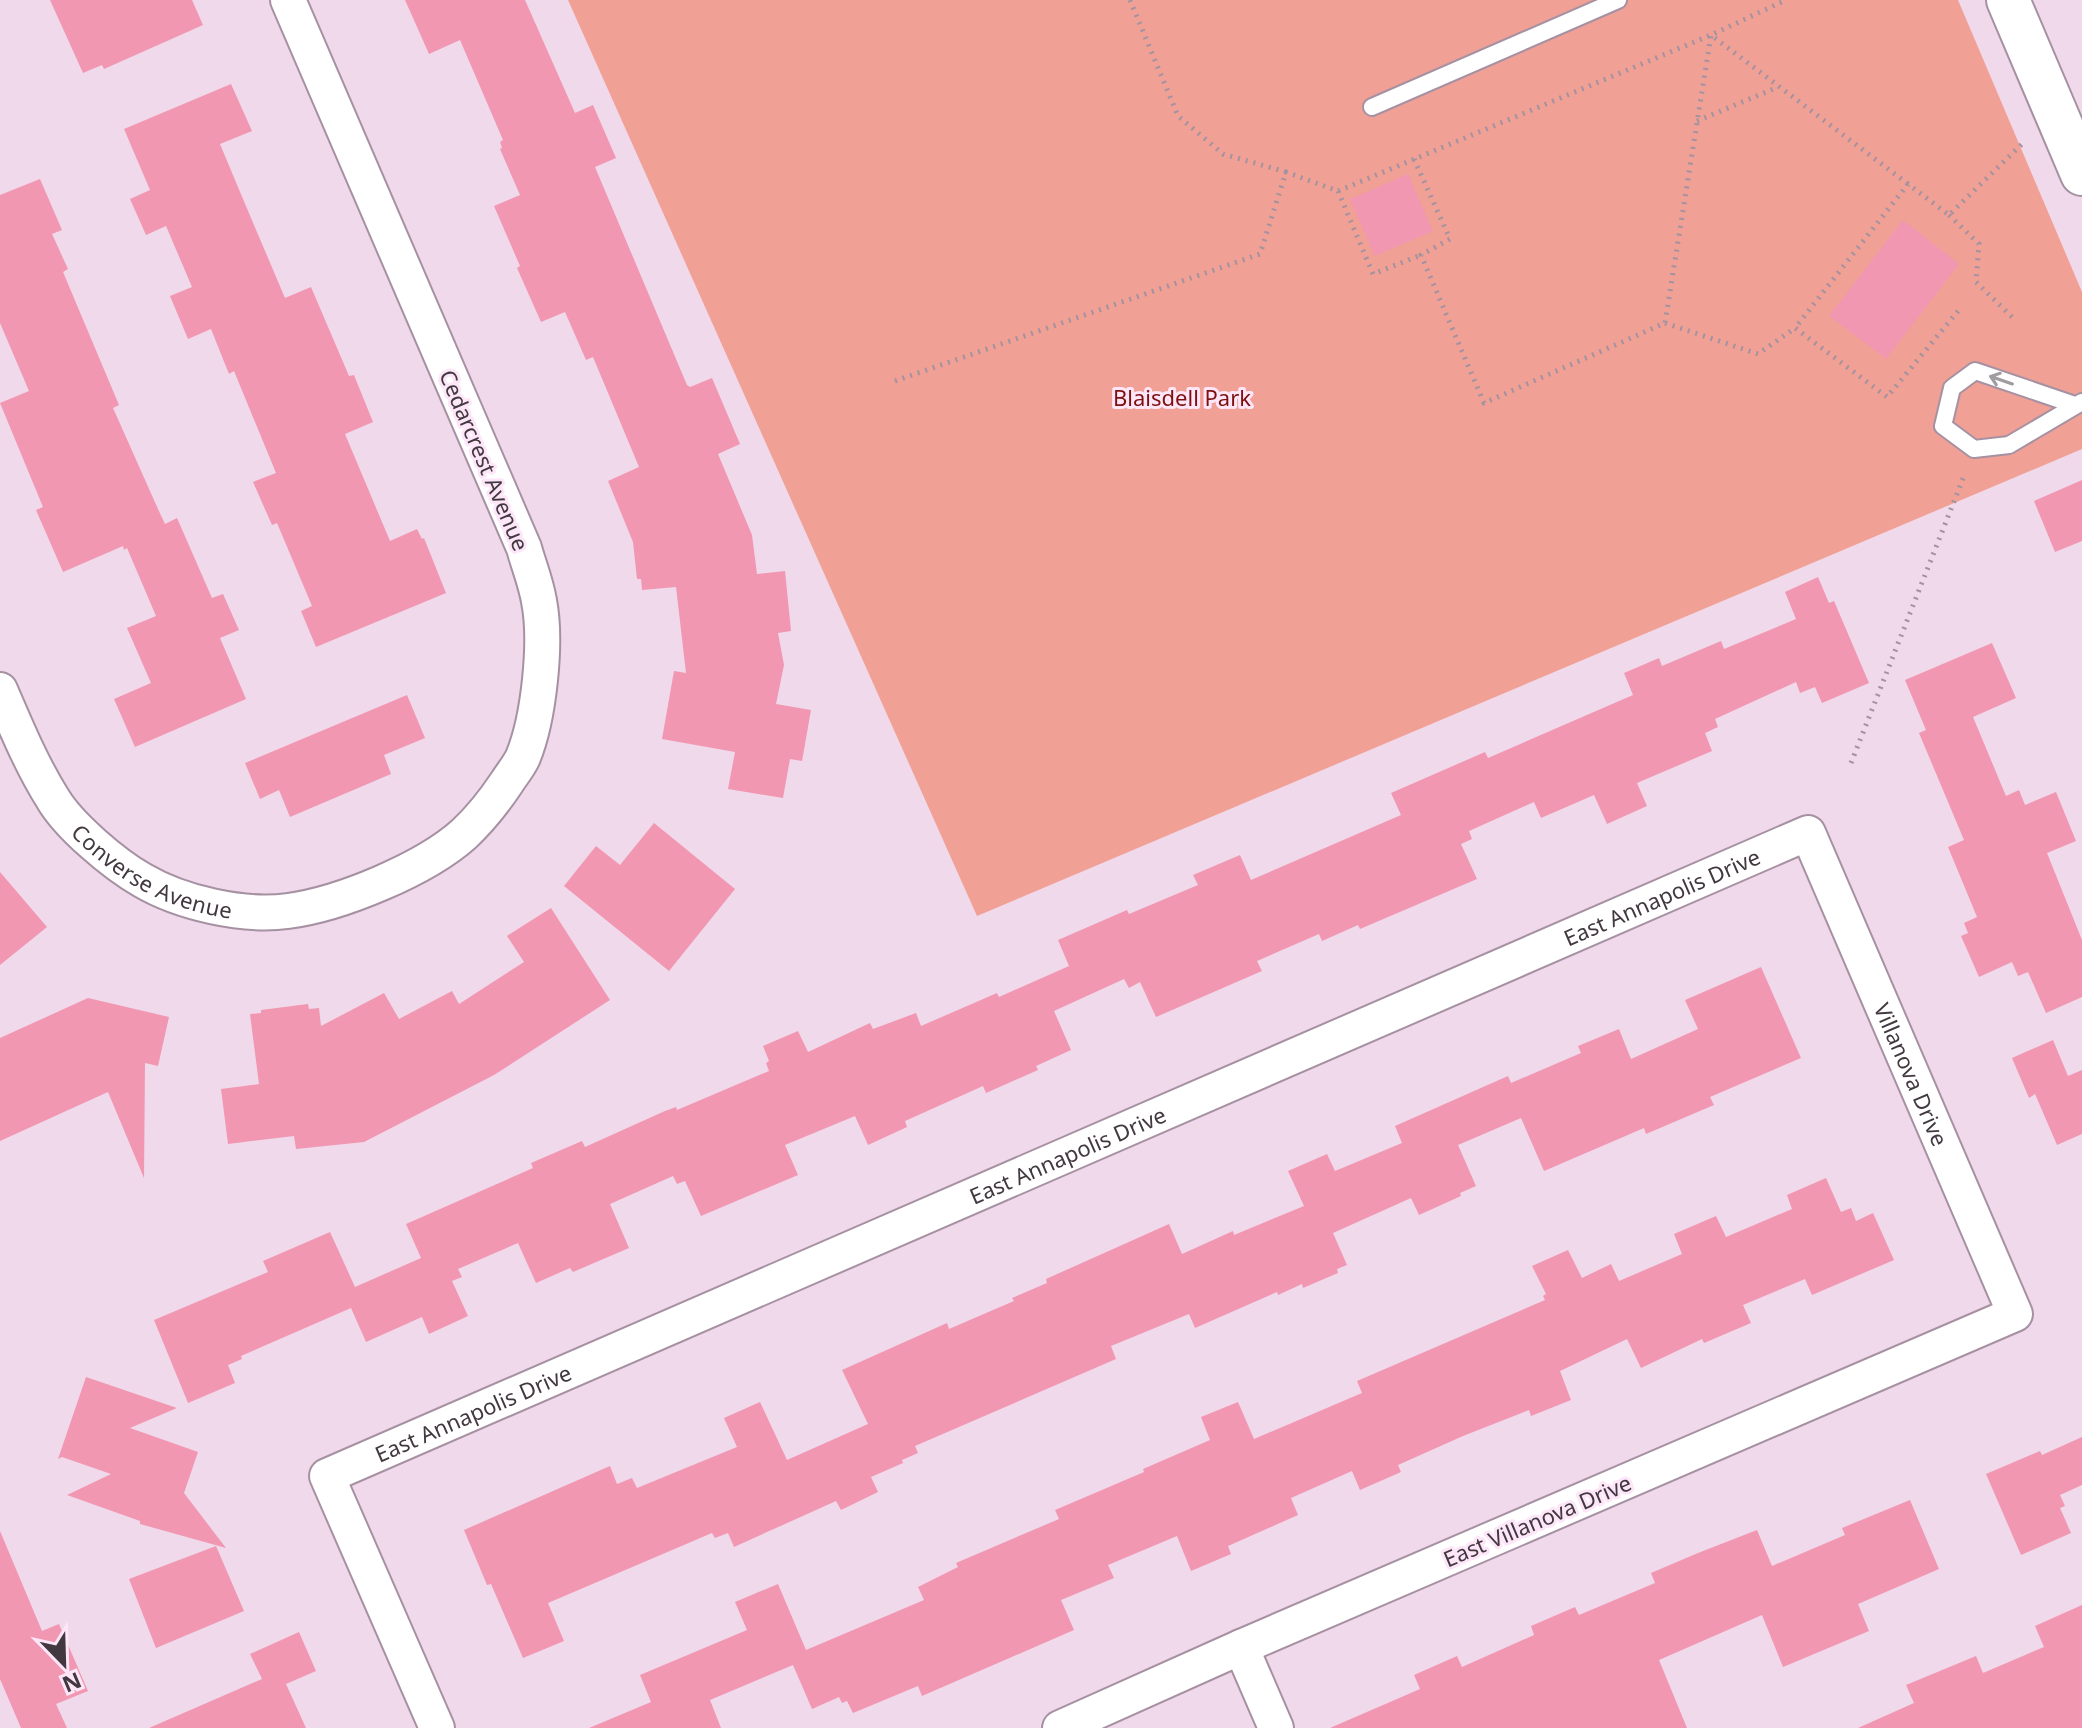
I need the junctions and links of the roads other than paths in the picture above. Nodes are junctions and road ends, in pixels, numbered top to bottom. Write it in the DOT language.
graph roads {
  1 [pos="288,0"];
  2 [pos="1618,0"];
  3 [pos="2008,0"];
  4 [pos="1372,107"];
  5 [pos="2082,174"];
  6 [pos="2078,404"];
  7 [pos="0,690"];
  8 [pos="1808,833"];
  9 [pos="384,881"];
  10 [pos="2015,1314"];
  11 [pos="1241,1647"];
  12 [pos="437,1728"];
  13 [pos="1060,1728"];
  14 [pos="1276,1728"];
  1 -- 9 [label="street, Cedarcrest Avenue"];
  2 -- 4 [label="lane"];
  3 -- 5 [label="street"];
  6 -- 6 [label="lane, one-way"];
  7 -- 9 [label="street, Converse Avenue"];
  8 -- 10 [label="street, Villanova Drive"];
  8 -- 12 [label="street, East Annapolis Drive"];
  10 -- 11 [label="street, East Villanova Drive"];
  11 -- 13 [label="street, East Villanova Drive"];
  11 -- 14 [label="street"];
}
